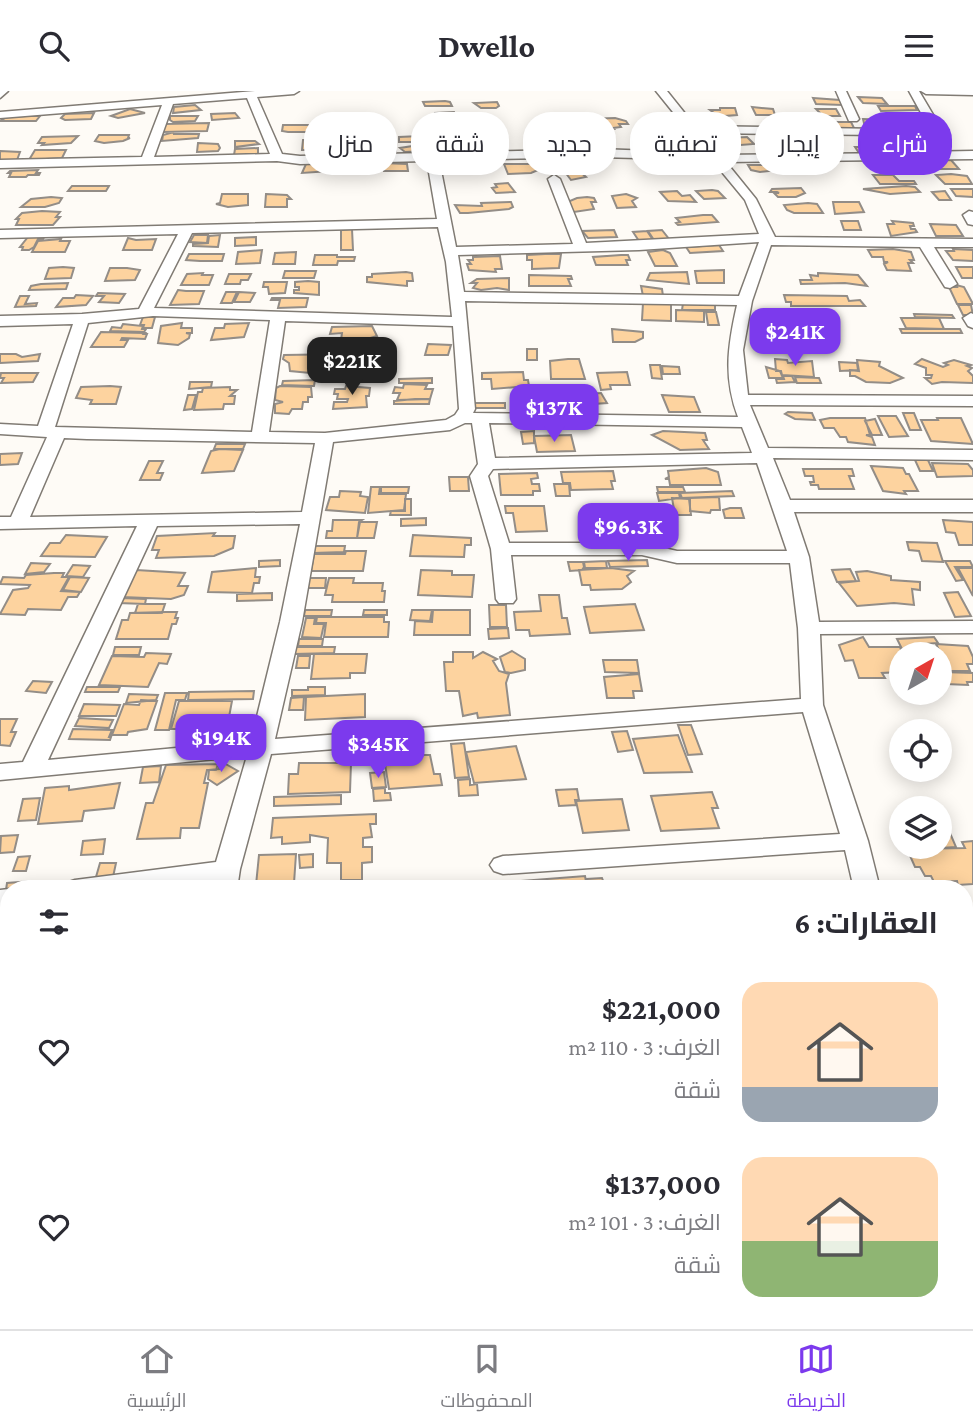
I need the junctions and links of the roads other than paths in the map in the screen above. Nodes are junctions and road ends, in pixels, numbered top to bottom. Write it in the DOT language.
graph roads {
  1 [pos="3,91"];
  2 [pos="294,91"];
  3 [pos="661,91"];
  4 [pos="841,91"];
  5 [pos="914,91"];
  6 [pos="926,91"];
  7 [pos="265,92"];
  8 [pos="973,92"];
  9 [pos="0,95"];
  10 [pos="251,95"];
  11 [pos="169,100"];
  12 [pos="679,112"];
  13 [pos="926,112"];
  14 [pos="0,115"];
  15 [pos="853,119"];
  16 [pos="741,130"];
  17 [pos="858,132"];
  18 [pos="630,154"];
  19 [pos="509,156"];
  20 [pos="277,157"];
  21 [pos="858,157"];
  22 [pos="952,157"];
  23 [pos="411,158"];
  24 [pos="741,158"];
  25 [pos="971,158"];
  26 [pos="146,161"];
  27 [pos="0,164"];
  28 [pos="436,175"];
  29 [pos="731,175"];
  30 [pos="554,179"];
  31 [pos="444,223"];
  32 [pos="187,229"];
  33 [pos="0,234"];
  34 [pos="767,239"];
  35 [pos="925,243"];
  36 [pos="973,243"];
  37 [pos="581,247"];
  38 [pos="451,251"];
  39 [pos="950,284"];
  40 [pos="457,296"];
  41 [pos="745,301"];
  42 [pos="144,313"];
  43 [pos="278,315"];
  44 [pos="82,319"];
  45 [pos="0,321"];
  46 [pos="460,322"];
  47 [pos="740,400"];
  48 [pos="973,401"];
  49 [pos="471,419"];
  50 [pos="748,422"];
  51 [pos="0,429"];
  52 [pos="52,431"];
  53 [pos="260,435"];
  54 [pos="325,438"];
  55 [pos="762,455"];
  56 [pos="973,455"];
  57 [pos="487,464"];
  58 [pos="783,506"];
  59 [pos="973,506"];
  60 [pos="310,519"];
  61 [pos="150,520"];
  62 [pos="9,523"];
  63 [pos="501,549"];
  64 [pos="799,557"];
  65 [pos="506,599"];
  66 [pos="973,627"];
  67 [pos="809,628"];
  68 [pos="812,705"];
  69 [pos="261,747"];
  70 [pos="32,769"];
  71 [pos="0,772"];
  72 [pos="855,841"];
  73 [pos="503,865"];
  74 [pos="226,879"];
  75 [pos="865,880"];
  1 -- 9 [label="street"];
  2 -- 7 [label="street"];
  3 -- 12 [label="street"];
  4 -- 15 [label="street"];
  5 -- 13 [label="street"];
  6 -- 8 [label="street"];
  7 -- 10 [label="street"];
  10 -- 11 [label="street"];
  10 -- 20 [label="street"];
  11 -- 14 [label="street"];
  11 -- 26 [label="street"];
  16 -- 17 [label="street"];
  18 -- 19 [label="street"];
  20 -- 23 [label="street"];
  20 -- 26 [label="street"];
  21 -- 24 [label="street"];
  22 -- 25 [label="street"];
  26 -- 27 [label="street"];
  28 -- 31 [label="street"];
  29 -- 34 [label="street"];
  30 -- 37 [label="street"];
  31 -- 32 [label="street"];
  31 -- 38 [label="street"];
  32 -- 33 [label="street"];
  32 -- 42 [label="street"];
  34 -- 35 [label="street"];
  34 -- 37 [label="street"];
  34 -- 41 [label="street"];
  35 -- 36 [label="street"];
  35 -- 39 [label="street"];
  37 -- 38 [label="street"];
  38 -- 40 [label="street"];
  40 -- 41 [label="street"];
  40 -- 46 [label="street"];
  41 -- 47 [label="street"];
  42 -- 43 [label="street"];
  42 -- 44 [label="street"];
  43 -- 46 [label="street"];
  43 -- 53 [label="street"];
  44 -- 45 [label="street"];
  44 -- 52 [label="street"];
  46 -- 49 [label="street"];
  47 -- 48 [label="street"];
  47 -- 50 [label="street"];
  49 -- 50 [label="street"];
  49 -- 54 [label="street"];
  49 -- 57 [label="street"];
  50 -- 55 [label="street"];
  51 -- 52 [label="street"];
  52 -- 53 [label="street"];
  52 -- 62 [label="street"];
  53 -- 54 [label="street"];
  54 -- 60 [label="street"];
  55 -- 56 [label="street"];
  55 -- 57 [label="street"];
  55 -- 58 [label="street"];
  57 -- 63 [label="street"];
  58 -- 59 [label="street"];
  58 -- 64 [label="street"];
  60 -- 61 [label="street"];
  60 -- 69 [label="street"];
  61 -- 62 [label="street"];
  61 -- 70 [label="street"];
  63 -- 64 [label="street"];
  63 -- 65 [label="street"];
  64 -- 67 [label="street"];
  66 -- 67 [label="street"];
  67 -- 68 [label="street"];
  68 -- 69 [label="street"];
  68 -- 72 [label="street"];
  69 -- 70 [label="street"];
  69 -- 74 [label="street"];
  70 -- 71 [label="street"];
  72 -- 73 [label="street"];
  72 -- 75 [label="street"];
}
